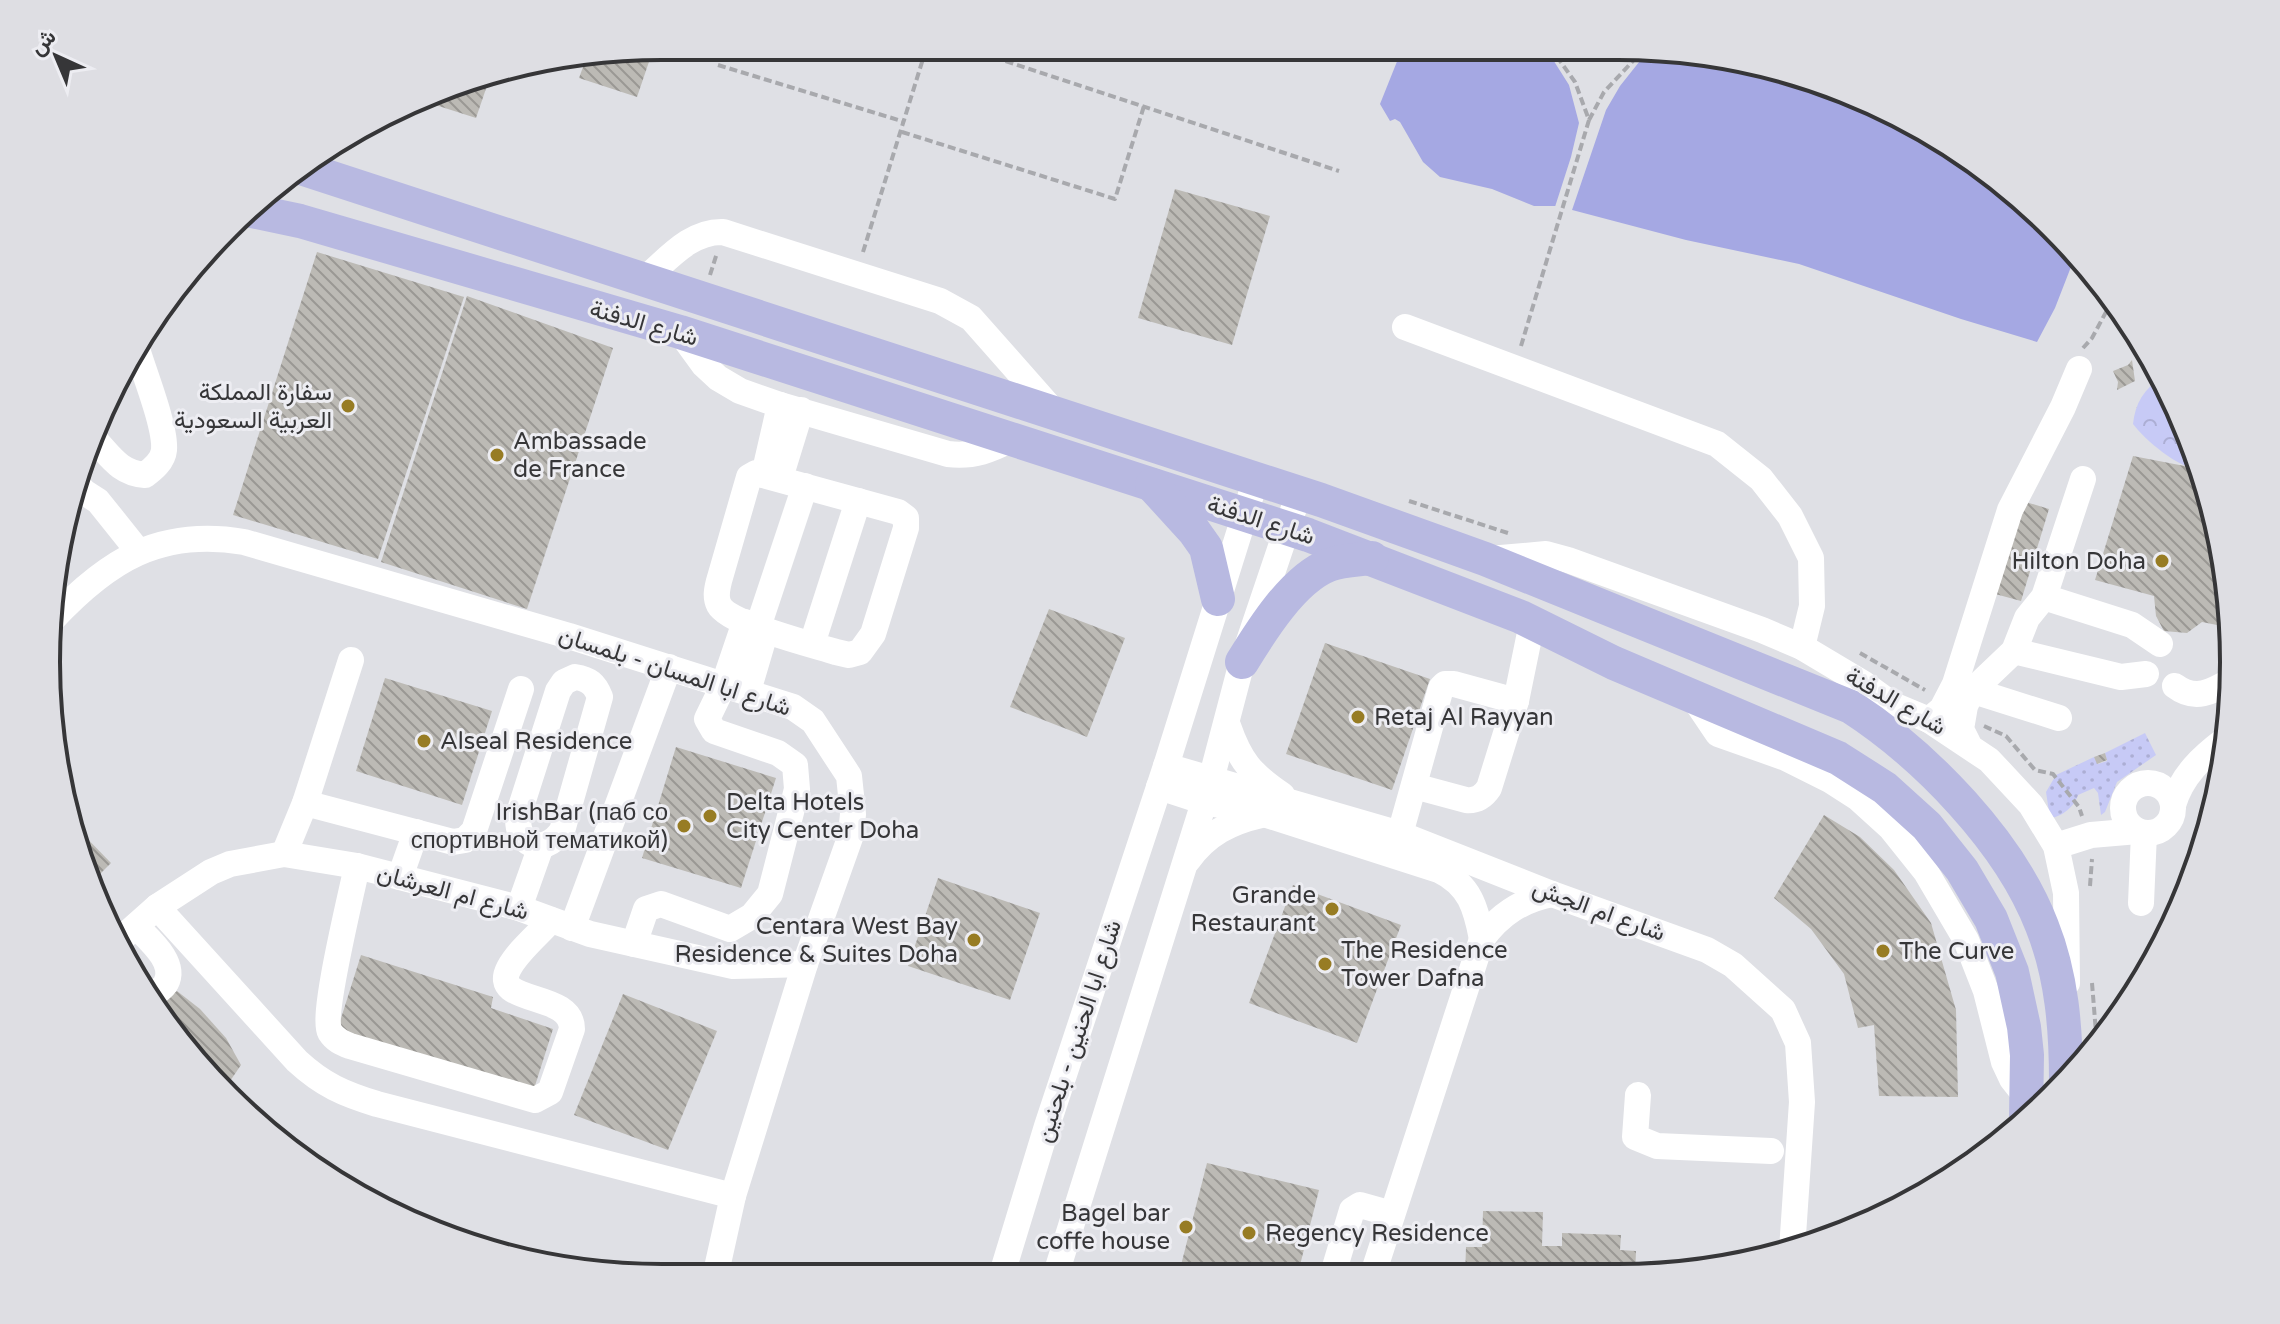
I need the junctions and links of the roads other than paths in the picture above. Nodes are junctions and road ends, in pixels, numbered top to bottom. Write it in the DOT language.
graph roads {
  1 [pos="316,170"];
  2 [pos="261,213"];
  3 [pos="646,278"];
  4 [pos="1405,327"];
  5 [pos="680,332"];
  6 [pos="140,363"];
  7 [pos="2079,369"];
  8 [pos="790,408"];
  9 [pos="1055,413"];
  10 [pos="1014,438"];
  11 [pos="101,446"];
  12 [pos="1256,479"];
  13 [pos="2083,479"];
  14 [pos="783,480"];
  15 [pos="1151,484"];
  16 [pos="85,492"];
  17 [pos="1299,493"];
  18 [pos="858,501"];
  19 [pos="1246,515"];
  20 [pos="1288,529"];
  21 [pos="129,556"];
  22 [pos="1373,558"];
  23 [pos="1485,559"];
  24 [pos="2044,597"];
  25 [pos="1218,599"];
  26 [pos="63,603"];
  27 [pos="1532,623"];
  28 [pos="757,626"];
  29 [pos="812,644"];
  30 [pos="2160,644"];
  31 [pos="1802,647"];
  32 [pos="2014,651"];
  33 [pos="351,660"];
  34 [pos="1242,662"];
  35 [pos="669,667"];
  36 [pos="2146,674"];
  37 [pos="1969,686"];
  38 [pos="2175,686"];
  39 [pos="2219,686"];
  40 [pos="736,687"];
  41 [pos="521,689"];
  42 [pos="1516,701"];
  43 [pos="1838,702"];
  44 [pos="1893,705"];
  45 [pos="2061,715"];
  46 [pos="1929,720"];
  47 [pos="1228,726"];
  48 [pos="1968,743"];
  49 [pos="2213,750"];
  50 [pos="1162,776"];
  51 [pos="1414,786"];
  52 [pos="1208,791"];
  53 [pos="2165,795"];
  54 [pos="1291,801"];
  55 [pos="305,803"];
  56 [pos="2123,806"];
  57 [pos="1264,814"];
  58 [pos="416,832"];
  59 [pos="2146,832"];
  60 [pos="1400,834"];
  61 [pos="2091,835"];
  62 [pos="541,846"];
  63 [pos="2056,846"];
  64 [pos="284,854"];
  65 [pos="357,866"];
  66 [pos="1183,866"];
  67 [pos="400,877"];
  68 [pos="1552,894"];
  69 [pos="2147,902"];
  70 [pos="157,907"];
  71 [pos="519,908"];
  72 [pos="562,924"];
  73 [pos="129,932"];
  74 [pos="1482,939"];
  75 [pos="634,944"];
  76 [pos="805,964"];
  77 [pos="158,991"];
  78 [pos="2065,1018"];
  79 [pos="2066,1065"];
  80 [pos="1638,1095"];
  81 [pos="2027,1104"];
  82 [pos="1801,1116"];
  83 [pos="1771,1151"];
  84 [pos="1798,1169"];
  85 [pos="733,1196"];
  86 [pos="1392,1214"];
  87 [pos="1793,1238"];
  88 [pos="718,1264"];
  89 [pos="1002,1264"];
  90 [pos="1059,1264"];
  91 [pos="1336,1264"];
  92 [pos="1376,1264"];
  1 -- 3 [label="main road, شارع الدفنة"];
  2 -- 5 [label="main road, شارع الدفنة"];
  3 -- 9 [label="main road, شارع الدفنة"];
  3 -- 9 [label="street"];
  4 -- 31 [label="street"];
  5 -- 8 [label="street"];
  5 -- 10 [label="main road, شارع الدفنة"];
  6 -- 11 [label="street"];
  7 -- 37 [label="street"];
  8 -- 10 [label="street"];
  8 -- 14 [label="street"];
  9 -- 12 [label="main road, شارع الدفنة"];
  10 -- 15 [label="main road, شارع الدفنة"];
  12 -- 17 [label="main road, شارع الدفنة"];
  12 -- 19 [label="street, شارع ابا الحنين - بلحنين"];
  13 -- 24 [label="street"];
  14 -- 18 [label="street"];
  14 -- 28 [label="street"];
  14 -- 28 [label="street"];
  15 -- 19 [label="main road, شارع الدفنة"];
  15 -- 25 [label="main road"];
  16 -- 21 [label="street"];
  17 -- 20 [label="street, شارع ابا الحنين - بلحنين"];
  17 -- 23 [label="main road, شارع الدفنة"];
  18 -- 29 [label="street"];
  18 -- 29 [label="street"];
  19 -- 20 [label="main road, شارع الدفنة"];
  19 -- 25 [label="street, شارع ابا الحنين - بلحنين"];
  20 -- 22 [label="main road, شارع الدفنة"];
  20 -- 34 [label="street, شارع ابا الحنين - بلحنين"];
  21 -- 26 [label="street, شارع ابا المسان - بلمسان"];
  21 -- 35 [label="street, شارع ابا المسان - بلمسان"];
  22 -- 27 [label="main road, شارع الدفنة"];
  22 -- 34 [label="main road"];
  23 -- 31 [label="street, شارع الدفنة"];
  23 -- 43 [label="main road, شارع الدفنة"];
  24 -- 30 [label="street"];
  24 -- 32 [label="street"];
  25 -- 50 [label="street, شارع ابا الحنين - بلحنين"];
  27 -- 42 [label="street"];
  27 -- 81 [label="main road, شارع الدفنة"];
  28 -- 29 [label="street"];
  28 -- 40 [label="street"];
  31 -- 44 [label="street, شارع الدفنة"];
  32 -- 36 [label="street"];
  32 -- 37 [label="street"];
  33 -- 55 [label="street"];
  34 -- 47 [label="street, شارع ابا الحنين - بلحنين"];
  35 -- 40 [label="street, شارع ابا المسان - بلمسان"];
  35 -- 72 [label="street"];
  37 -- 45 [label="street"];
  37 -- 46 [label="street"];
  37 -- 48 [label="street"];
  38 -- 39 [label="street"];
  40 -- 75 [label="street"];
  40 -- 76 [label="street, شارع ابا المسان - بلمسان"];
  41 -- 58 [label="street"];
  42 -- 51 [label="street"];
  42 -- 51 [label="street"];
  43 -- 44 [label="main road"];
  43 -- 78 [label="main road, شارع الدفنة"];
  44 -- 46 [label="street, شارع الدفنة"];
  46 -- 48 [label="street, شارع الدفنة"];
  47 -- 52 [label="street, شارع ابا الحنين - بلحنين"];
  47 -- 54 [label="street"];
  48 -- 63 [label="street, شارع الدفنة"];
  49 -- 53 [label="street"];
  50 -- 52 [label="street, شارع ام الجش"];
  50 -- 89 [label="street, شارع ابا الحنين - بلحنين"];
  51 -- 60 [label="street"];
  52 -- 54 [label="street, شارع ام الجش"];
  52 -- 57 [label="street"];
  52 -- 66 [label="street, شارع ابا الحنين - بلحنين"];
  53 -- 56 [label="street"];
  53 -- 59 [label="street"];
  54 -- 60 [label="street, شارع ام الجش"];
  55 -- 58 [label="street"];
  55 -- 64 [label="street"];
  56 -- 59 [label="street"];
  56 -- 61 [label="street"];
  57 -- 66 [label="street"];
  57 -- 74 [label="street"];
  58 -- 67 [label="street"];
  59 -- 61 [label="street"];
  59 -- 69 [label="street"];
  60 -- 68 [label="street, شارع ام الجش"];
  61 -- 63 [label="street"];
  62 -- 62 [label="street"];
  62 -- 71 [label="street"];
  63 -- 78 [label="street, شارع الدفنة"];
  64 -- 65 [label="street, شارع ام العرشان"];
  64 -- 70 [label="street, شارع ام العرشان"];
  65 -- 67 [label="street, شارع ام العرشان"];
  65 -- 72 [label="street"];
  66 -- 90 [label="street, شارع ابا الحنين - بلحنين"];
  67 -- 71 [label="street, شارع ام العرشان"];
  68 -- 74 [label="street"];
  68 -- 82 [label="street, شارع ام الجش"];
  70 -- 73 [label="street, شارع ام العرشان"];
  70 -- 85 [label="street"];
  71 -- 72 [label="street, شارع ام العرشان"];
  72 -- 75 [label="street, شارع ام العرشان"];
  73 -- 77 [label="street"];
  74 -- 86 [label="street"];
  75 -- 76 [label="street, شارع ام العرشان"];
  76 -- 85 [label="street, شارع ابا المسان - بلمسان"];
  78 -- 79 [label="main road, شارع الدفنة"];
  80 -- 83 [label="street"];
  82 -- 83 [label="street"];
  82 -- 84 [label="street, شارع ام الجش"];
  83 -- 84 [label="street"];
  84 -- 87 [label="street, شارع ام الجش"];
  85 -- 88 [label="street, شارع ابا المسان - بلمسان"];
  86 -- 91 [label="street"];
  86 -- 92 [label="street"];
}
